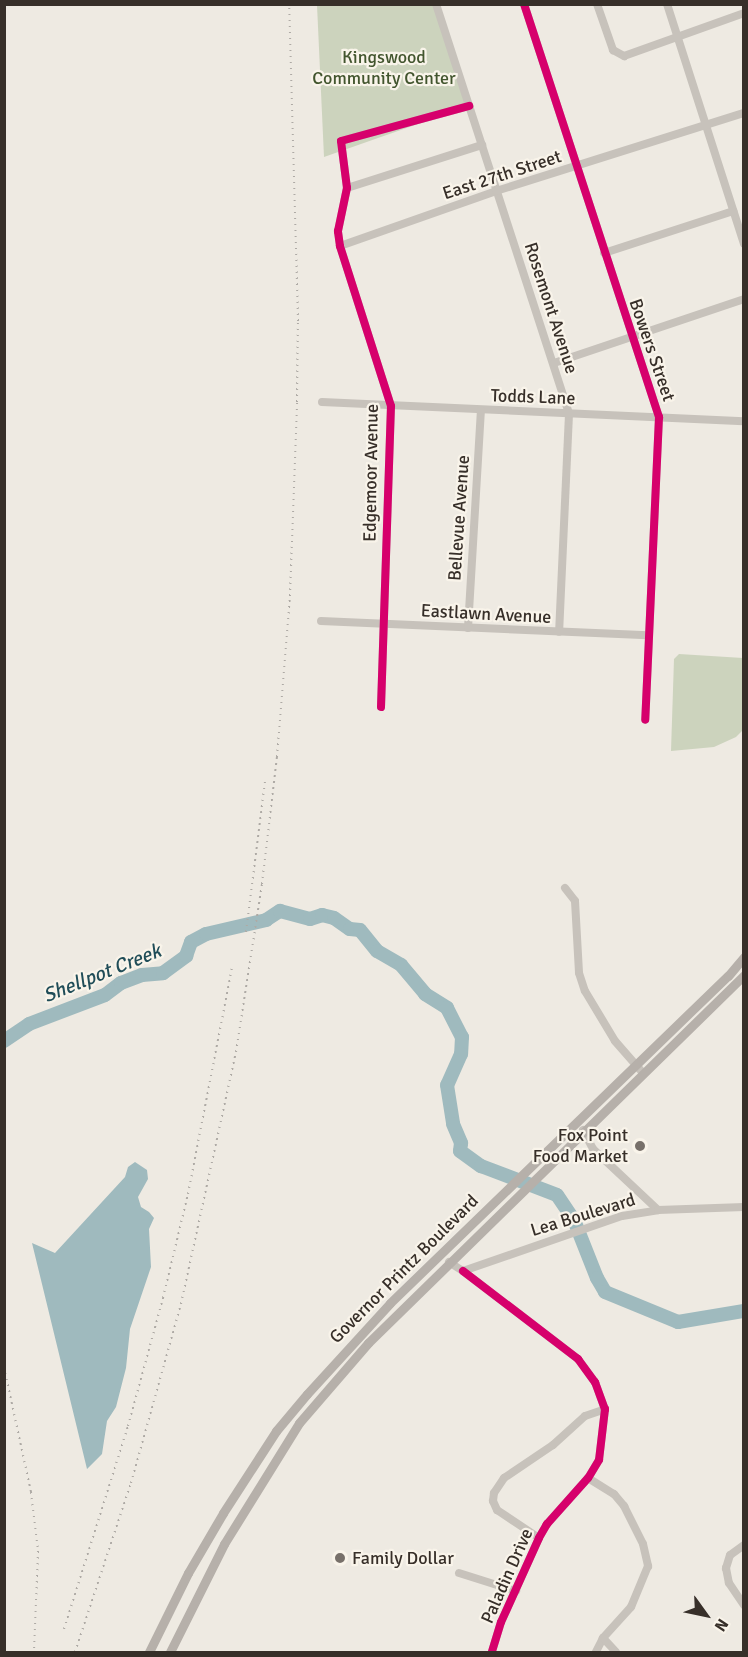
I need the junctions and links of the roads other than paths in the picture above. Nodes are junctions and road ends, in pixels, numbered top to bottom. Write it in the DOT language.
graph roads {
  1 [pos="436,4"];
  2 [pos="524,4"];
  3 [pos="597,4"];
  4 [pos="667,4"];
  5 [pos="744,13"];
  6 [pos="676,38"];
  7 [pos="469,106"];
  8 [pos="744,113"];
  9 [pos="705,124"];
  10 [pos="482,146"];
  11 [pos="578,166"];
  12 [pos="347,188"];
  13 [pos="496,191"];
  14 [pos="733,211"];
  15 [pos="744,244"];
  16 [pos="340,246"];
  17 [pos="604,253"];
  18 [pos="744,299"];
  19 [pos="631,336"];
  20 [pos="554,363"];
  21 [pos="322,402"];
  22 [pos="391,406"];
  23 [pos="481,410"];
  24 [pos="569,414"];
  25 [pos="659,417"];
  26 [pos="744,421"];
  27 [pos="321,621"];
  28 [pos="383,624"];
  29 [pos="468,628"];
  30 [pos="559,632"];
  31 [pos="648,635"];
  32 [pos="381,707"];
  33 [pos="645,720"];
  34 [pos="565,888"];
  35 [pos="744,957"];
  36 [pos="744,975"];
  37 [pos="639,1068"];
  38 [pos="592,1106"];
  39 [pos="583,1130"];
  40 [pos="744,1207"];
  41 [pos="658,1210"];
  42 [pos="449,1262"];
  43 [pos="463,1271"];
  44 [pos="372,1323"];
  45 [pos="322,1396"];
  46 [pos="605,1409"];
  47 [pos="588,1478"];
  48 [pos="539,1538"];
  49 [pos="744,1545"];
  50 [pos="459,1572"];
  51 [pos="516,1591"];
  52 [pos="744,1605"];
  53 [pos="603,1638"];
  54 [pos="149,1653"];
  55 [pos="170,1653"];
  56 [pos="492,1653"];
  57 [pos="596,1653"];
  58 [pos="616,1653"];
  1 -- 7 [label="street, Rosemont Avenue"];
  2 -- 11 [label="street, Bowers Street"];
  3 -- 6 [label="street"];
  4 -- 6 [label="street"];
  5 -- 6 [label="street"];
  6 -- 9 [label="street"];
  7 -- 10 [label="street, Rosemont Avenue"];
  7 -- 12 [label="street, Edgemoor Avenue"];
  8 -- 9 [label="street, East 27th Street"];
  9 -- 11 [label="street, East 27th Street"];
  9 -- 14 [label="street"];
  10 -- 12 [label="street"];
  10 -- 13 [label="street, Rosemont Avenue"];
  11 -- 13 [label="street, East 27th Street"];
  11 -- 17 [label="street, Bowers Street"];
  12 -- 16 [label="street, Edgemoor Avenue"];
  13 -- 16 [label="street, East 27th Street"];
  13 -- 20 [label="street, Rosemont Avenue"];
  14 -- 15 [label="street"];
  14 -- 17 [label="street"];
  16 -- 22 [label="street, Edgemoor Avenue"];
  17 -- 19 [label="street, Bowers Street"];
  18 -- 19 [label="street"];
  19 -- 20 [label="street"];
  19 -- 25 [label="street, Bowers Street"];
  20 -- 24 [label="street, Rosemont Avenue"];
  21 -- 22 [label="street, Todds Lane"];
  22 -- 23 [label="street, Todds Lane"];
  22 -- 28 [label="street, Edgemoor Avenue"];
  23 -- 24 [label="street, Todds Lane"];
  23 -- 29 [label="street, Bellevue Avenue"];
  24 -- 25 [label="street, Todds Lane"];
  24 -- 30 [label="street, Rosemont Avenue"];
  25 -- 26 [label="street, Todds Lane"];
  25 -- 31 [label="street, Bowers Street"];
  27 -- 28 [label="street, Eastlawn Avenue"];
  28 -- 29 [label="street, Eastlawn Avenue"];
  28 -- 32 [label="street, Edgemoor Avenue"];
  29 -- 30 [label="street, Eastlawn Avenue"];
  30 -- 31 [label="street, Eastlawn Avenue"];
  31 -- 33 [label="street, Bowers Street"];
  34 -- 37 [label="street"];
  35 -- 37 [label="main road, Governor Printz Boulevard"];
  36 -- 37 [label="main road"];
  37 -- 38 [label="main road, Governor Printz Boulevard"];
  37 -- 39 [label="main road, Governor Printz Boulevard"];
  38 -- 39 [label="main road"];
  38 -- 44 [label="main road, Governor Printz Boulevard"];
  39 -- 41 [label="street, Lea Boulevard"];
  39 -- 42 [label="main road, Governor Printz Boulevard"];
  40 -- 41 [label="street"];
  41 -- 43 [label="street, Lea Boulevard"];
  42 -- 43 [label="street"];
  42 -- 45 [label="main road, Governor Printz Boulevard"];
  43 -- 46 [label="street, Paladin Drive"];
  44 -- 45 [label="main road"];
  44 -- 54 [label="main road, Governor Printz Boulevard"];
  45 -- 55 [label="main road, Governor Printz Boulevard"];
  46 -- 47 [label="street, Paladin Drive"];
  46 -- 48 [label="street, Paladin Drive"];
  47 -- 48 [label="street, Paladin Drive"];
  47 -- 53 [label="street"];
  48 -- 51 [label="street, Paladin Drive"];
  49 -- 52 [label="street"];
  50 -- 51 [label="street"];
  51 -- 56 [label="street, Paladin Drive"];
  53 -- 57 [label="street"];
  53 -- 58 [label="street"];
}
